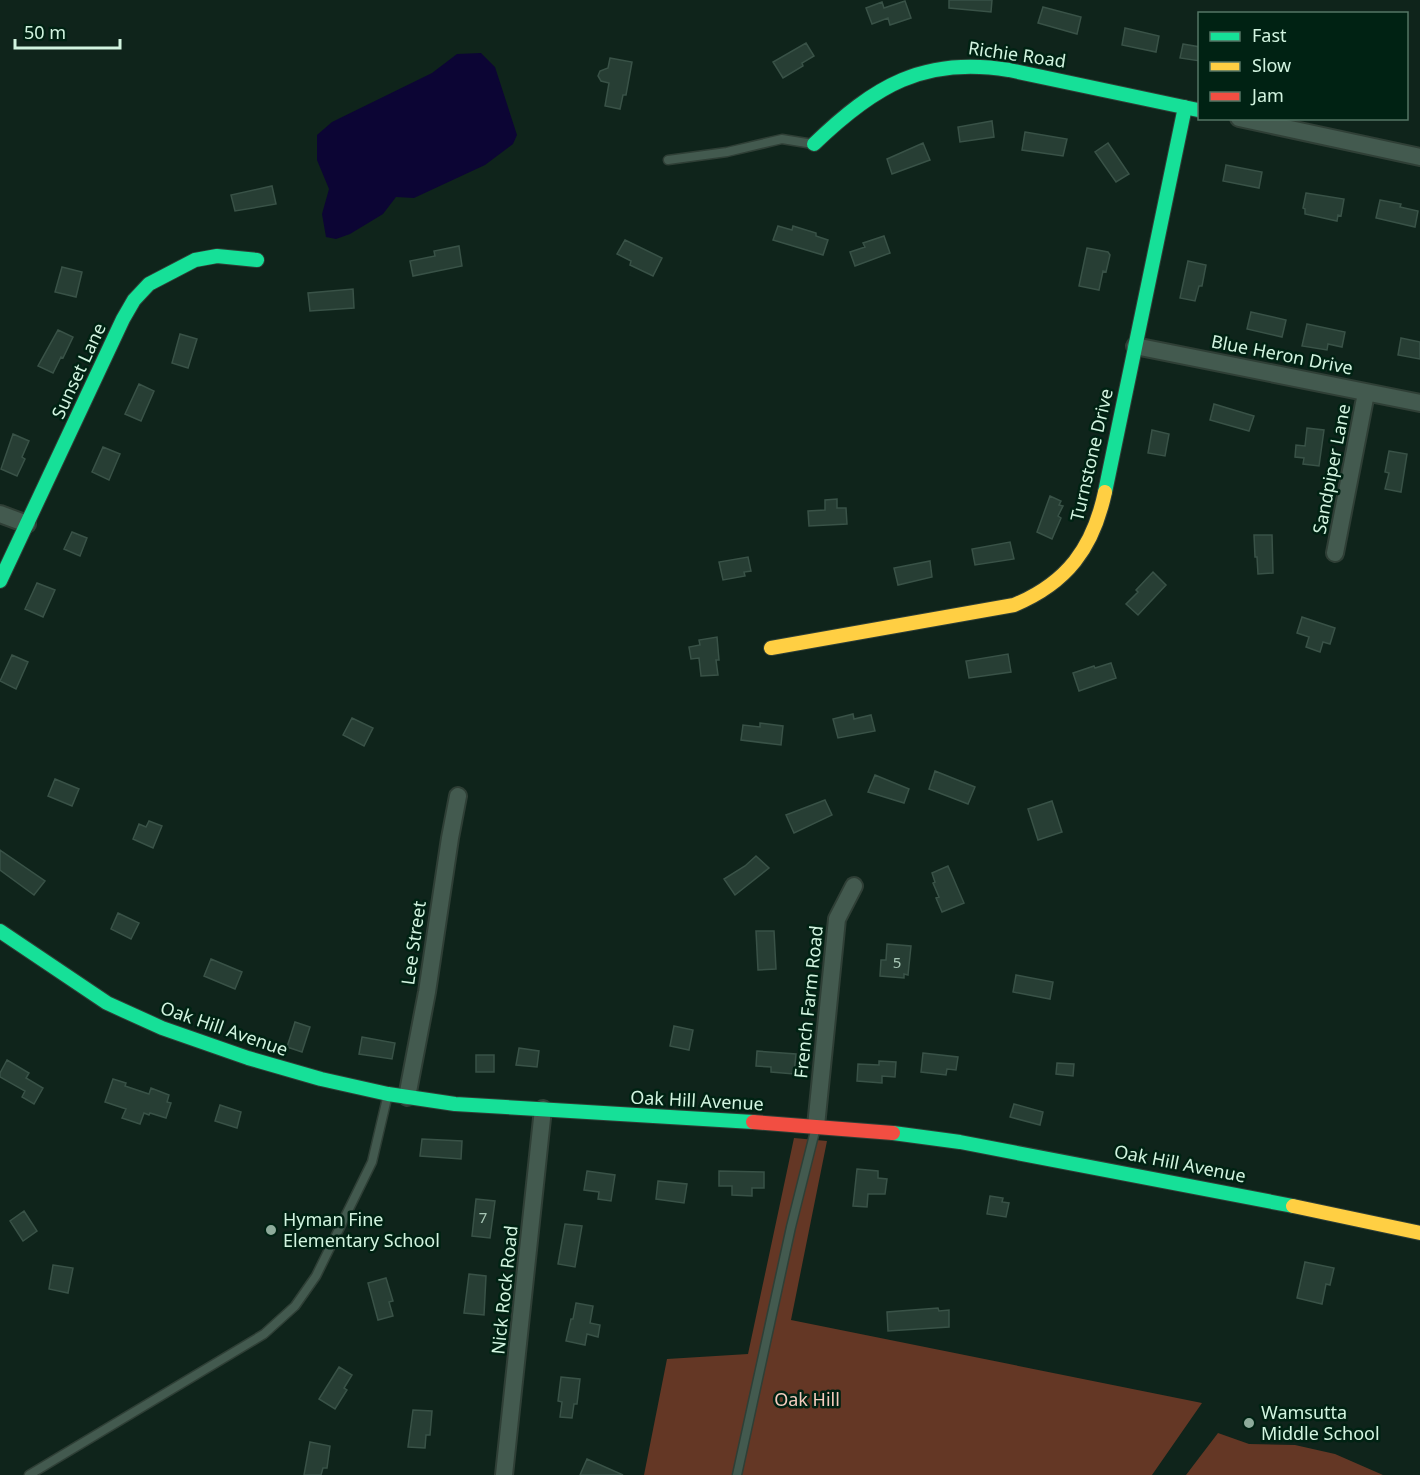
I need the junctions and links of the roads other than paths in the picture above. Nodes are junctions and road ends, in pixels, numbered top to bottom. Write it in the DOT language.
graph roads {
  1 [pos="1185,107"];
  2 [pos="1198,110"];
  3 [pos="1248,120"];
  4 [pos="814,144"];
  5 [pos="1420,157"];
  6 [pos="668,160"];
  7 [pos="257,260"];
  8 [pos="1136,346"];
  9 [pos="1366,393"];
  10 [pos="1420,403"];
  11 [pos="0,514"];
  12 [pos="27,525"];
  13 [pos="1335,553"];
  14 [pos="0,581"];
  15 [pos="771,648"];
  16 [pos="458,795"];
  17 [pos="854,886"];
  18 [pos="0,931"];
  19 [pos="388,1094"];
  20 [pos="407,1097"];
  21 [pos="543,1109"];
  22 [pos="816,1126"];
  23 [pos="1420,1233"];
  24 [pos="29,1475"];
  25 [pos="504,1475"];
  26 [pos="737,1475"];
  1 -- 2 [label="street, Richie Road"];
  1 -- 4 [label="street, Richie Road"];
  1 -- 8 [label="street, Turnstone Drive"];
  3 -- 5 [label="street"];
  4 -- 6 [label="lane"];
  7 -- 12 [label="street, Sunset Lane"];
  8 -- 9 [label="street, Blue Heron Drive"];
  8 -- 15 [label="street, Turnstone Drive"];
  9 -- 10 [label="street, Blue Heron Drive"];
  9 -- 13 [label="street, Sandpiper Lane"];
  11 -- 12 [label="street"];
  12 -- 14 [label="street, Sunset Lane"];
  16 -- 20 [label="street, Lee Street"];
  17 -- 22 [label="street, French Farm Road"];
  18 -- 19 [label="street, Oak Hill Avenue"];
  19 -- 20 [label="street, Oak Hill Avenue"];
  19 -- 24 [label="lane"];
  20 -- 21 [label="street, Oak Hill Avenue"];
  21 -- 22 [label="street, Oak Hill Avenue"];
  21 -- 25 [label="street, Nick Rock Road"];
  22 -- 23 [label="street, Oak Hill Avenue"];
  22 -- 26 [label="lane"];
}
